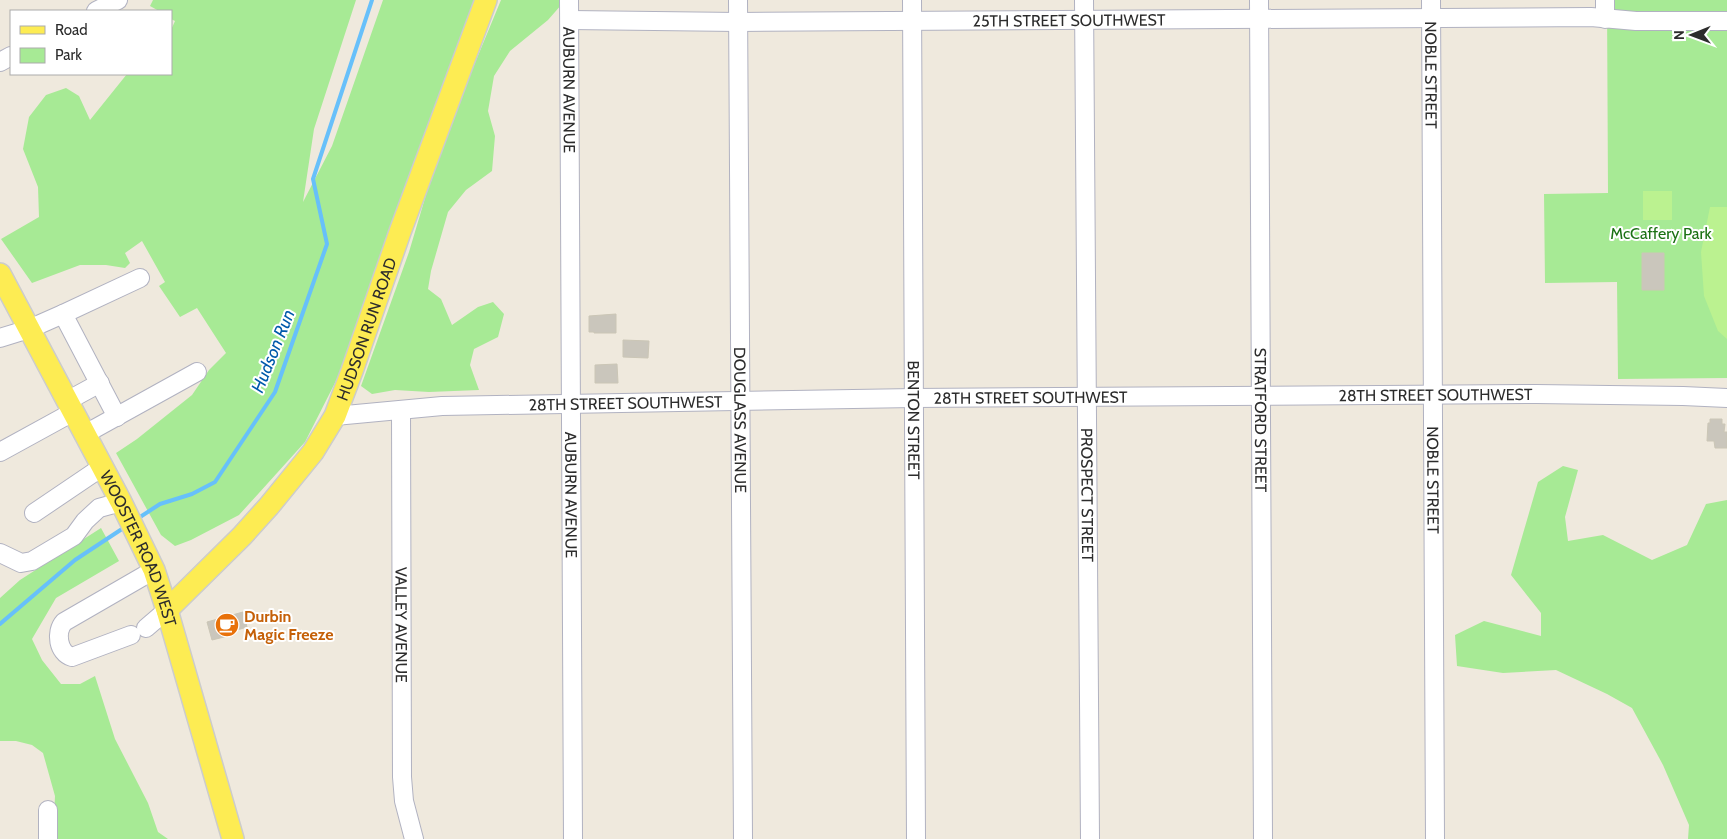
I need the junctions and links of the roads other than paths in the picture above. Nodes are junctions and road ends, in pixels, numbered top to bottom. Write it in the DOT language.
graph roads {
  1 [pos="118,0"];
  2 [pos="486,0"];
  3 [pos="569,0"];
  4 [pos="738,0"];
  5 [pos="912,0"];
  6 [pos="1084,0"];
  7 [pos="1258,0"];
  8 [pos="1431,0"];
  9 [pos="1605,0"];
  10 [pos="98,10"];
  11 [pos="1598,18"];
  12 [pos="1431,19"];
  13 [pos="570,20"];
  14 [pos="1084,20"];
  15 [pos="1259,20"];
  16 [pos="912,21"];
  17 [pos="1727,21"];
  18 [pos="738,22"];
  19 [pos="0,274"];
  20 [pos="140,278"];
  21 [pos="62,314"];
  22 [pos="29,329"];
  23 [pos="0,338"];
  24 [pos="197,372"];
  25 [pos="100,383"];
  26 [pos="1261,395"];
  27 [pos="1434,395"];
  28 [pos="1087,396"];
  29 [pos="914,398"];
  30 [pos="1727,398"];
  31 [pos="741,401"];
  32 [pos="572,404"];
  33 [pos="70,406"];
  34 [pos="401,410"];
  35 [pos="335,416"];
  36 [pos="117,417"];
  37 [pos="85,434"];
  38 [pos="0,452"];
  39 [pos="102,467"];
  40 [pos="122,506"];
  41 [pos="34,513"];
  42 [pos="0,552"];
  43 [pos="154,570"];
  44 [pos="167,610"];
  45 [pos="48,810"];
  46 [pos="48,839"];
  47 [pos="232,839"];
  48 [pos="414,839"];
  49 [pos="573,839"];
  50 [pos="743,839"];
  51 [pos="916,839"];
  52 [pos="1090,839"];
  53 [pos="1263,839"];
  54 [pos="1436,839"];
  1 -- 10 [label="street"];
  2 -- 35 [label="main road, HUDSON RUN ROAD"];
  3 -- 13 [label="street, AUBURN AVENUE"];
  4 -- 18 [label="street, DOUGLASS AVENUE"];
  5 -- 16 [label="street, BENTON STREET"];
  6 -- 14 [label="street, PROSPECT STREET"];
  7 -- 15 [label="street, STRATFORD STREET"];
  8 -- 12 [label="street, NOBLE STREET"];
  9 -- 11 [label="street"];
  11 -- 12 [label="street, 25TH STREET SOUTHWEST"];
  11 -- 17 [label="street, 25TH STREET SOUTHWEST"];
  12 -- 15 [label="street, 25TH STREET SOUTHWEST"];
  12 -- 27 [label="street, NOBLE STREET"];
  13 -- 18 [label="street, 25TH STREET SOUTHWEST"];
  13 -- 32 [label="street, AUBURN AVENUE"];
  14 -- 15 [label="street, 25TH STREET SOUTHWEST"];
  14 -- 16 [label="street, 25TH STREET SOUTHWEST"];
  14 -- 28 [label="street, PROSPECT STREET"];
  15 -- 26 [label="street, STRATFORD STREET"];
  16 -- 18 [label="street, 25TH STREET SOUTHWEST"];
  16 -- 29 [label="street, BENTON STREET"];
  18 -- 31 [label="street, DOUGLASS AVENUE"];
  19 -- 22 [label="main road, WOOSTER ROAD WEST"];
  20 -- 21 [label="street"];
  21 -- 22 [label="street"];
  21 -- 25 [label="street"];
  22 -- 23 [label="street"];
  22 -- 33 [label="main road, WOOSTER ROAD WEST"];
  24 -- 36 [label="street"];
  25 -- 33 [label="street"];
  25 -- 36 [label="street"];
  26 -- 27 [label="street, 28TH STREET SOUTHWEST"];
  26 -- 28 [label="street, 28TH STREET SOUTHWEST"];
  26 -- 53 [label="street, STRATFORD STREET"];
  27 -- 30 [label="street, 28TH STREET SOUTHWEST"];
  27 -- 54 [label="street, NOBLE STREET"];
  28 -- 29 [label="street, 28TH STREET SOUTHWEST"];
  28 -- 52 [label="street, PROSPECT STREET"];
  29 -- 31 [label="street, 28TH STREET SOUTHWEST"];
  29 -- 51 [label="street, BENTON STREET"];
  31 -- 32 [label="street, 28TH STREET SOUTHWEST"];
  31 -- 50 [label="street, DOUGLASS AVENUE"];
  32 -- 34 [label="street, 28TH STREET SOUTHWEST"];
  32 -- 49 [label="street, AUBURN AVENUE"];
  33 -- 37 [label="main road, WOOSTER ROAD WEST"];
  33 -- 38 [label="street"];
  34 -- 35 [label="street, 28TH STREET SOUTHWEST"];
  34 -- 48 [label="street, VALLEY AVENUE"];
  35 -- 44 [label="main road, HUDSON RUN ROAD"];
  36 -- 37 [label="street"];
  37 -- 39 [label="main road, WOOSTER ROAD WEST"];
  39 -- 40 [label="main road, WOOSTER ROAD WEST"];
  39 -- 41 [label="street"];
  40 -- 42 [label="street"];
  40 -- 43 [label="main road, WOOSTER ROAD WEST"];
  43 -- 44 [label="main road, WOOSTER ROAD WEST"];
  43 -- 44 [label="street"];
  44 -- 47 [label="main road, WOOSTER ROAD WEST"];
  45 -- 46 [label="street"];
}
